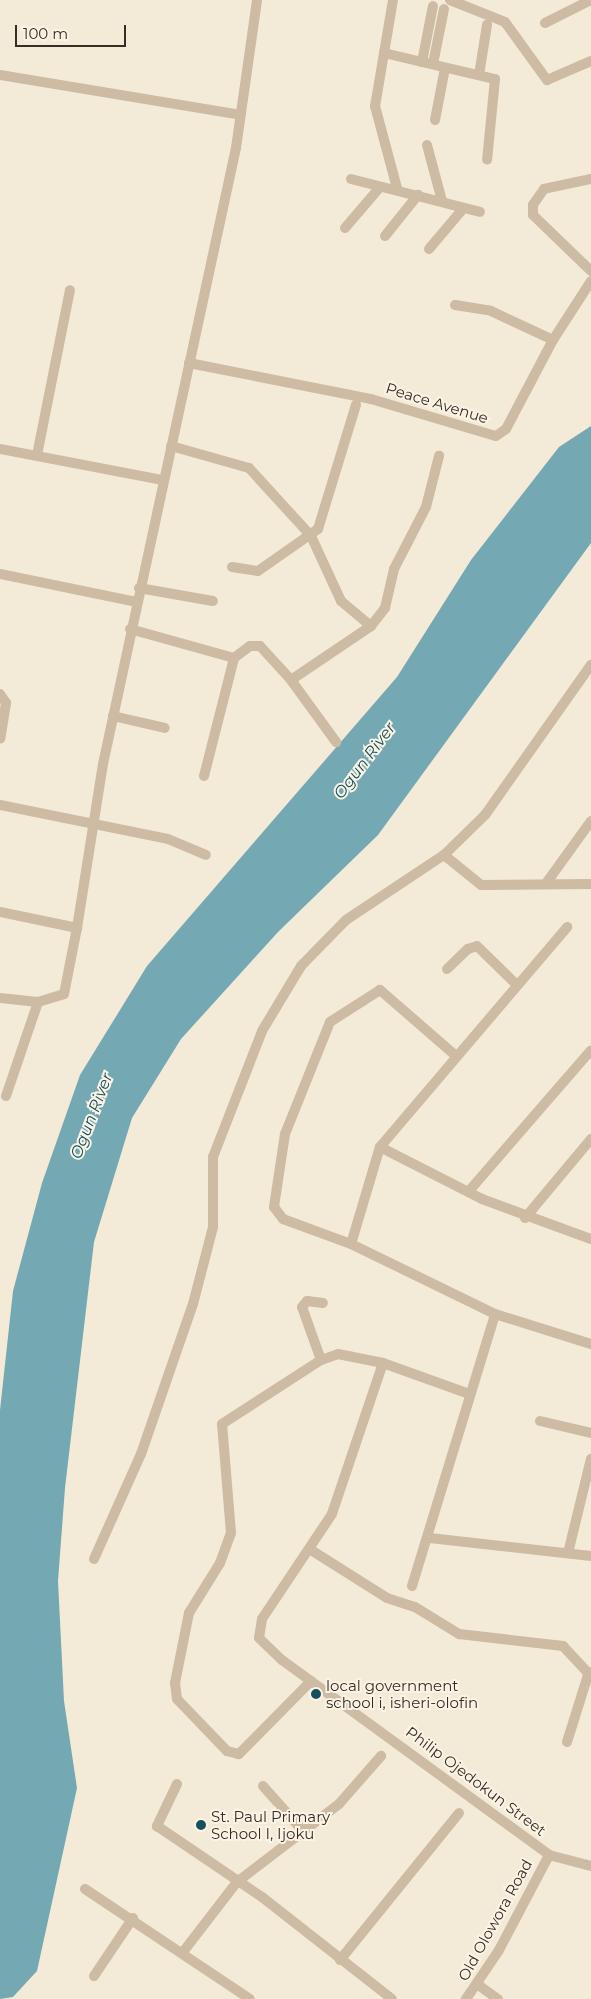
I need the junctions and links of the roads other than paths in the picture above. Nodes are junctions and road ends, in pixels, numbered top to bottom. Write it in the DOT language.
graph roads {
  1 [pos="257,0"];
  2 [pos="393,0"];
  3 [pos="591,0"];
  4 [pos="447,4"];
  5 [pos="480,5"];
  6 [pos="434,6"];
  7 [pos="545,23"];
  8 [pos="487,25"];
  9 [pos="384,53"];
  10 [pos="591,61"];
  11 [pos="427,63"];
  12 [pos="445,68"];
  13 [pos="0,75"];
  14 [pos="479,75"];
  15 [pos="241,115"];
  16 [pos="435,120"];
  17 [pos="427,145"];
  18 [pos="487,160"];
  19 [pos="350,179"];
  20 [pos="591,179"];
  21 [pos="380,187"];
  22 [pos="397,188"];
  23 [pos="418,195"];
  24 [pos="442,201"];
  25 [pos="462,210"];
  26 [pos="480,212"];
  27 [pos="344,228"];
  28 [pos="385,236"];
  29 [pos="429,249"];
  30 [pos="591,271"];
  31 [pos="591,281"];
  32 [pos="70,290"];
  33 [pos="455,305"];
  34 [pos="553,340"];
  35 [pos="189,362"];
  36 [pos="356,405"];
  37 [pos="171,446"];
  38 [pos="0,449"];
  39 [pos="38,455"];
  40 [pos="439,456"];
  41 [pos="163,480"];
  42 [pos="311,536"];
  43 [pos="232,567"];
  44 [pos="0,574"];
  45 [pos="139,588"];
  46 [pos="213,601"];
  47 [pos="136,602"];
  48 [pos="371,626"];
  49 [pos="130,630"];
  50 [pos="234,658"];
  51 [pos="591,665"];
  52 [pos="291,680"];
  53 [pos="0,694"];
  54 [pos="113,716"];
  55 [pos="165,728"];
  56 [pos="0,739"];
  57 [pos="336,742"];
  58 [pos="204,776"];
  59 [pos="0,805"];
  60 [pos="591,821"];
  61 [pos="92,825"];
  62 [pos="206,855"];
  63 [pos="444,855"];
  64 [pos="548,882"];
  65 [pos="591,884"];
  66 [pos="0,912"];
  67 [pos="567,927"];
  68 [pos="77,928"];
  69 [pos="447,969"];
  70 [pos="516,984"];
  71 [pos="0,998"];
  72 [pos="38,1002"];
  73 [pos="591,1051"];
  74 [pos="456,1056"];
  75 [pos="6,1096"];
  76 [pos="591,1139"];
  77 [pos="380,1147"];
  78 [pos="469,1191"];
  79 [pos="525,1218"];
  80 [pos="591,1239"];
  81 [pos="351,1244"];
  82 [pos="323,1303"];
  83 [pos="495,1314"];
  84 [pos="591,1344"];
  85 [pos="321,1360"];
  86 [pos="383,1363"];
  87 [pos="469,1394"];
  88 [pos="540,1421"];
  89 [pos="591,1433"];
  90 [pos="591,1460"];
  91 [pos="430,1538"];
  92 [pos="311,1550"];
  93 [pos="568,1553"];
  94 [pos="591,1556"];
  95 [pos="94,1559"];
  96 [pos="412,1586"];
  97 [pos="590,1674"];
  98 [pos="311,1681"];
  99 [pos="567,1742"];
  100 [pos="381,1756"];
  101 [pos="177,1784"];
  102 [pos="263,1786"];
  103 [pos="459,1813"];
  104 [pos="302,1830"];
  105 [pos="549,1854"];
  106 [pos="591,1866"];
  107 [pos="237,1882"];
  108 [pos="85,1889"];
  109 [pos="133,1918"];
  110 [pos="183,1952"];
  111 [pos="340,1960"];
  112 [pos="94,1976"];
  113 [pos="477,1984"];
  114 [pos="250,1999"];
  115 [pos="392,1999"];
  116 [pos="466,1999"];
  117 [pos="498,1999"];
  1 -- 15 [label="street"];
  2 -- 9 [label="street"];
  3 -- 7 [label="street"];
  4 -- 5 [label="street"];
  4 -- 11 [label="street"];
  5 -- 10 [label="street"];
  6 -- 11 [label="street"];
  8 -- 14 [label="street"];
  9 -- 11 [label="street"];
  9 -- 22 [label="street"];
  11 -- 12 [label="street"];
  12 -- 14 [label="street"];
  12 -- 16 [label="street"];
  13 -- 15 [label="street"];
  14 -- 18 [label="street"];
  15 -- 35 [label="street"];
  17 -- 24 [label="street"];
  19 -- 21 [label="street"];
  20 -- 30 [label="street"];
  21 -- 22 [label="street"];
  21 -- 27 [label="street"];
  22 -- 23 [label="street"];
  23 -- 24 [label="street"];
  23 -- 28 [label="street"];
  24 -- 25 [label="street"];
  25 -- 26 [label="street"];
  25 -- 29 [label="street"];
  31 -- 34 [label="street, Peace Avenue"];
  32 -- 39 [label="street"];
  33 -- 34 [label="street"];
  34 -- 35 [label="street, Peace Avenue"];
  35 -- 37 [label="street"];
  36 -- 42 [label="street"];
  37 -- 41 [label="street"];
  37 -- 42 [label="street"];
  38 -- 39 [label="street"];
  39 -- 41 [label="street"];
  40 -- 48 [label="street"];
  41 -- 45 [label="street"];
  42 -- 43 [label="street"];
  42 -- 48 [label="street"];
  44 -- 47 [label="street"];
  45 -- 46 [label="street"];
  45 -- 47 [label="street"];
  47 -- 49 [label="street"];
  48 -- 52 [label="street"];
  49 -- 50 [label="street"];
  49 -- 54 [label="street"];
  50 -- 52 [label="street"];
  50 -- 58 [label="street"];
  51 -- 63 [label="street"];
  52 -- 57 [label="street"];
  53 -- 56 [label="street"];
  54 -- 55 [label="street"];
  54 -- 61 [label="street"];
  59 -- 61 [label="street"];
  60 -- 64 [label="street"];
  61 -- 62 [label="street"];
  61 -- 68 [label="street"];
  63 -- 64 [label="street"];
  63 -- 95 [label="street"];
  64 -- 65 [label="street"];
  66 -- 68 [label="street"];
  67 -- 70 [label="street"];
  68 -- 72 [label="street"];
  69 -- 70 [label="street"];
  70 -- 74 [label="street"];
  71 -- 72 [label="street"];
  72 -- 75 [label="street"];
  73 -- 78 [label="street"];
  74 -- 77 [label="street"];
  74 -- 81 [label="street"];
  76 -- 79 [label="street"];
  77 -- 78 [label="street"];
  77 -- 81 [label="street"];
  78 -- 79 [label="street"];
  79 -- 80 [label="street"];
  81 -- 83 [label="street"];
  82 -- 85 [label="street"];
  83 -- 84 [label="street"];
  83 -- 87 [label="street"];
  85 -- 86 [label="street"];
  85 -- 98 [label="street"];
  86 -- 87 [label="street"];
  86 -- 92 [label="street, Philip Ojedokun Street"];
  87 -- 91 [label="street"];
  88 -- 89 [label="street"];
  90 -- 93 [label="street"];
  91 -- 93 [label="street"];
  91 -- 96 [label="street"];
  92 -- 97 [label="street"];
  92 -- 98 [label="street, Philip Ojedokun Street"];
  93 -- 94 [label="street"];
  97 -- 99 [label="street"];
  98 -- 105 [label="street, Philip Ojedokun Street"];
  100 -- 104 [label="street"];
  101 -- 107 [label="street"];
  102 -- 104 [label="street"];
  103 -- 111 [label="street"];
  104 -- 107 [label="street"];
  105 -- 106 [label="street, Philip Ojedokun Street"];
  105 -- 113 [label="street, Old Olowora Road"];
  107 -- 110 [label="street"];
  107 -- 111 [label="street"];
  108 -- 109 [label="street"];
  109 -- 110 [label="street"];
  109 -- 112 [label="street"];
  110 -- 114 [label="street"];
  111 -- 115 [label="street"];
  113 -- 116 [label="street, Old Olowora Road"];
  113 -- 117 [label="street"];
}
